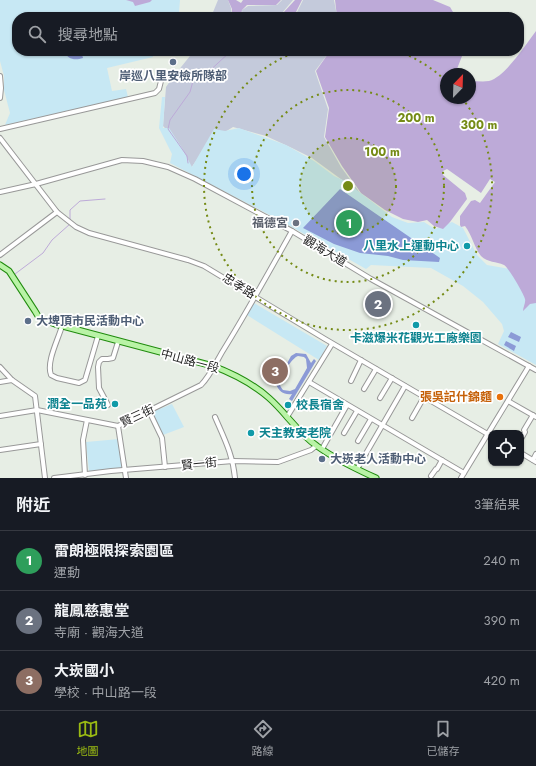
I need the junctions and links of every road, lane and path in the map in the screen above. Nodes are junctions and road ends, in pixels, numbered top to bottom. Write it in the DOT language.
graph roads {
  1 [pos="0,76"];
  2 [pos="162,77"];
  3 [pos="0,98"];
  4 [pos="0,130"];
  5 [pos="0,138"];
  6 [pos="36,184"];
  7 [pos="0,192"];
  8 [pos="57,212"];
  9 [pos="292,231"];
  10 [pos="0,255"];
  11 [pos="0,265"];
  12 [pos="255,296"];
  13 [pos="62,326"];
  14 [pos="98,336"];
  15 [pos="118,342"];
  16 [pos="332,344"];
  17 [pos="361,360"];
  18 [pos="89,365"];
  19 [pos="213,366"];
  20 [pos="529,366"];
  21 [pos="0,367"];
  22 [pos="98,367"];
  23 [pos="376,369"];
  24 [pos="536,370"];
  25 [pos="392,378"];
  26 [pos="12,380"];
  27 [pos="351,381"];
  28 [pos="0,382"];
  29 [pos="309,382"];
  30 [pos="405,386"];
  31 [pos="364,389"];
  32 [pos="424,397"];
  33 [pos="380,398"];
  34 [pos="508,401"];
  35 [pos="108,405"];
  36 [pos="347,405"];
  37 [pos="36,410"];
  38 [pos="149,411"];
  39 [pos="357,411"];
  40 [pos="0,416"];
  41 [pos="534,416"];
  42 [pos="216,417"];
  43 [pos="287,418"];
  44 [pos="412,418"];
  45 [pos="371,419"];
  46 [pos="87,420"];
  47 [pos="382,425"];
  48 [pos="118,426"];
  49 [pos="492,430"];
  50 [pos="524,430"];
  51 [pos="344,433"];
  52 [pos="488,434"];
  53 [pos="488,437"];
  54 [pos="358,441"];
  55 [pos="41,444"];
  56 [pos="316,446"];
  57 [pos="322,449"];
  58 [pos="0,450"];
  59 [pos="536,454"];
  60 [pos="524,455"];
  61 [pos="442,460"];
  62 [pos="233,461"];
  63 [pos="534,461"];
  64 [pos="165,468"];
  65 [pos="357,469"];
  66 [pos="125,470"];
  67 [pos="464,473"];
  68 [pos="85,475"];
  69 [pos="431,476"];
  70 [pos="45,478"];
  71 [pos="54,478"];
  72 [pos="126,478"];
  73 [pos="235,478"];
  74 [pos="376,478"];
  75 [pos="461,478"];
  1 -- 3 [label="street"];
  2 -- 4 [label="street"];
  5 -- 6 [label="street, 忠孝路"];
  6 -- 7 [label="street, 觀海大道"];
  6 -- 8 [label="street, 忠孝路"];
  6 -- 9 [label="street, 觀海大道"];
  8 -- 10 [label="street"];
  8 -- 12 [label="street, 忠孝路"];
  9 -- 12 [label="street, 賢三街"];
  9 -- 20 [label="street, 觀海大道"];
  11 -- 13 [label="main road, 中山路一段"];
  12 -- 16 [label="street, 忠孝路"];
  12 -- 19 [label="street, 賢三街"];
  13 -- 14 [label="main road, 中山路一段"];
  13 -- 18 [label="street"];
  14 -- 15 [label="main road, 中山路一段"];
  14 -- 18 [label="street"];
  15 -- 19 [label="main road, 中山路一段"];
  15 -- 22 [label="street"];
  16 -- 17 [label="street, 忠孝路"];
  16 -- 29 [label="street"];
  17 -- 23 [label="street, 忠孝路"];
  17 -- 27 [label="street"];
  18 -- 22 [label="street"];
  19 -- 38 [label="street, 賢三街"];
  19 -- 43 [label="main road, 中山路一段"];
  20 -- 24 [label="street, 觀海大道"];
  20 -- 34 [label="street"];
  21 -- 26 [label="street"];
  22 -- 35 [label="street"];
  23 -- 25 [label="street, 忠孝路"];
  23 -- 31 [label="street"];
  25 -- 30 [label="street, 忠孝路"];
  25 -- 33 [label="street"];
  26 -- 28 [label="street"];
  26 -- 37 [label="street"];
  29 -- 36 [label="street"];
  29 -- 43 [label="street"];
  30 -- 32 [label="street, 忠孝路"];
  30 -- 47 [label="street"];
  32 -- 44 [label="street"];
  32 -- 52 [label="street, 忠孝路"];
  34 -- 41 [label="street"];
  34 -- 49 [label="street"];
  36 -- 39 [label="street"];
  36 -- 57 [label="street"];
  37 -- 40 [label="street, 賢三街"];
  37 -- 46 [label="street, 賢三街"];
  37 -- 55 [label="street"];
  38 -- 48 [label="street, 賢三街"];
  38 -- 64 [label="street"];
  39 -- 45 [label="street"];
  39 -- 51 [label="street"];
  41 -- 50 [label="street"];
  42 -- 62 [label="street"];
  43 -- 56 [label="main road, 中山路一段"];
  45 -- 47 [label="street"];
  45 -- 54 [label="street"];
  46 -- 48 [label="street, 賢三街"];
  46 -- 68 [label="street"];
  47 -- 61 [label="street"];
  47 -- 65 [label="street"];
  48 -- 66 [label="street"];
  53 -- 67 [label="street"];
  55 -- 58 [label="street"];
  55 -- 70 [label="street"];
  56 -- 57 [label="main road, 中山路一段"];
  56 -- 62 [label="street, 賢一街"];
  57 -- 65 [label="main road, 中山路一段"];
  59 -- 63 [label="street"];
  60 -- 63 [label="street"];
  61 -- 67 [label="street"];
  61 -- 69 [label="street"];
  62 -- 64 [label="street, 賢一街"];
  62 -- 73 [label="street"];
  64 -- 66 [label="street, 賢一街"];
  65 -- 74 [label="main road, 中山路一段"];
  66 -- 68 [label="street, 賢一街"];
  66 -- 72 [label="street"];
  67 -- 75 [label="street"];
  68 -- 71 [label="street, 賢一街"];
}
